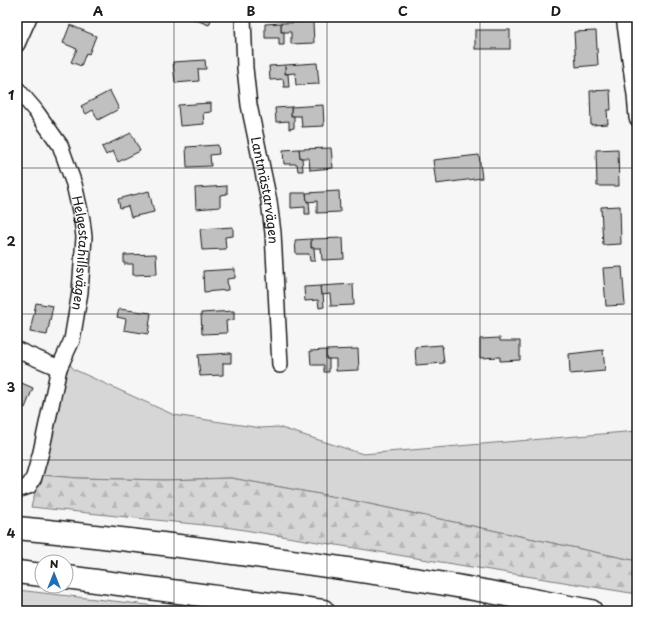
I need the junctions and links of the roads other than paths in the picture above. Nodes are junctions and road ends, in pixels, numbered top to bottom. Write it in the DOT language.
graph roads {
  1 [pos="29,17"];
  2 [pos="243,17"];
  3 [pos="624,17"];
  4 [pos="17,44"];
  5 [pos="17,89"];
  6 [pos="637,118"];
  7 [pos="17,350"];
  8 [pos="280,365"];
  9 [pos="59,368"];
  10 [pos="17,490"];
  11 [pos="17,528"];
  12 [pos="17,572"];
  13 [pos="34,574"];
  14 [pos="74,578"];
  15 [pos="323,611"];
  16 [pos="591,611"];
  1 -- 4 [label="street"];
  2 -- 8 [label="street, Lantmästarvägen"];
  3 -- 6 [label="street"];
  5 -- 9 [label="street, Helgestahillsvägen"];
  7 -- 9 [label="street"];
  9 -- 10 [label="street, Helgestahillsvägen"];
  11 -- 16 [label="highway"];
  12 -- 13 [label="highway"];
  14 -- 15 [label="highway"];
}
